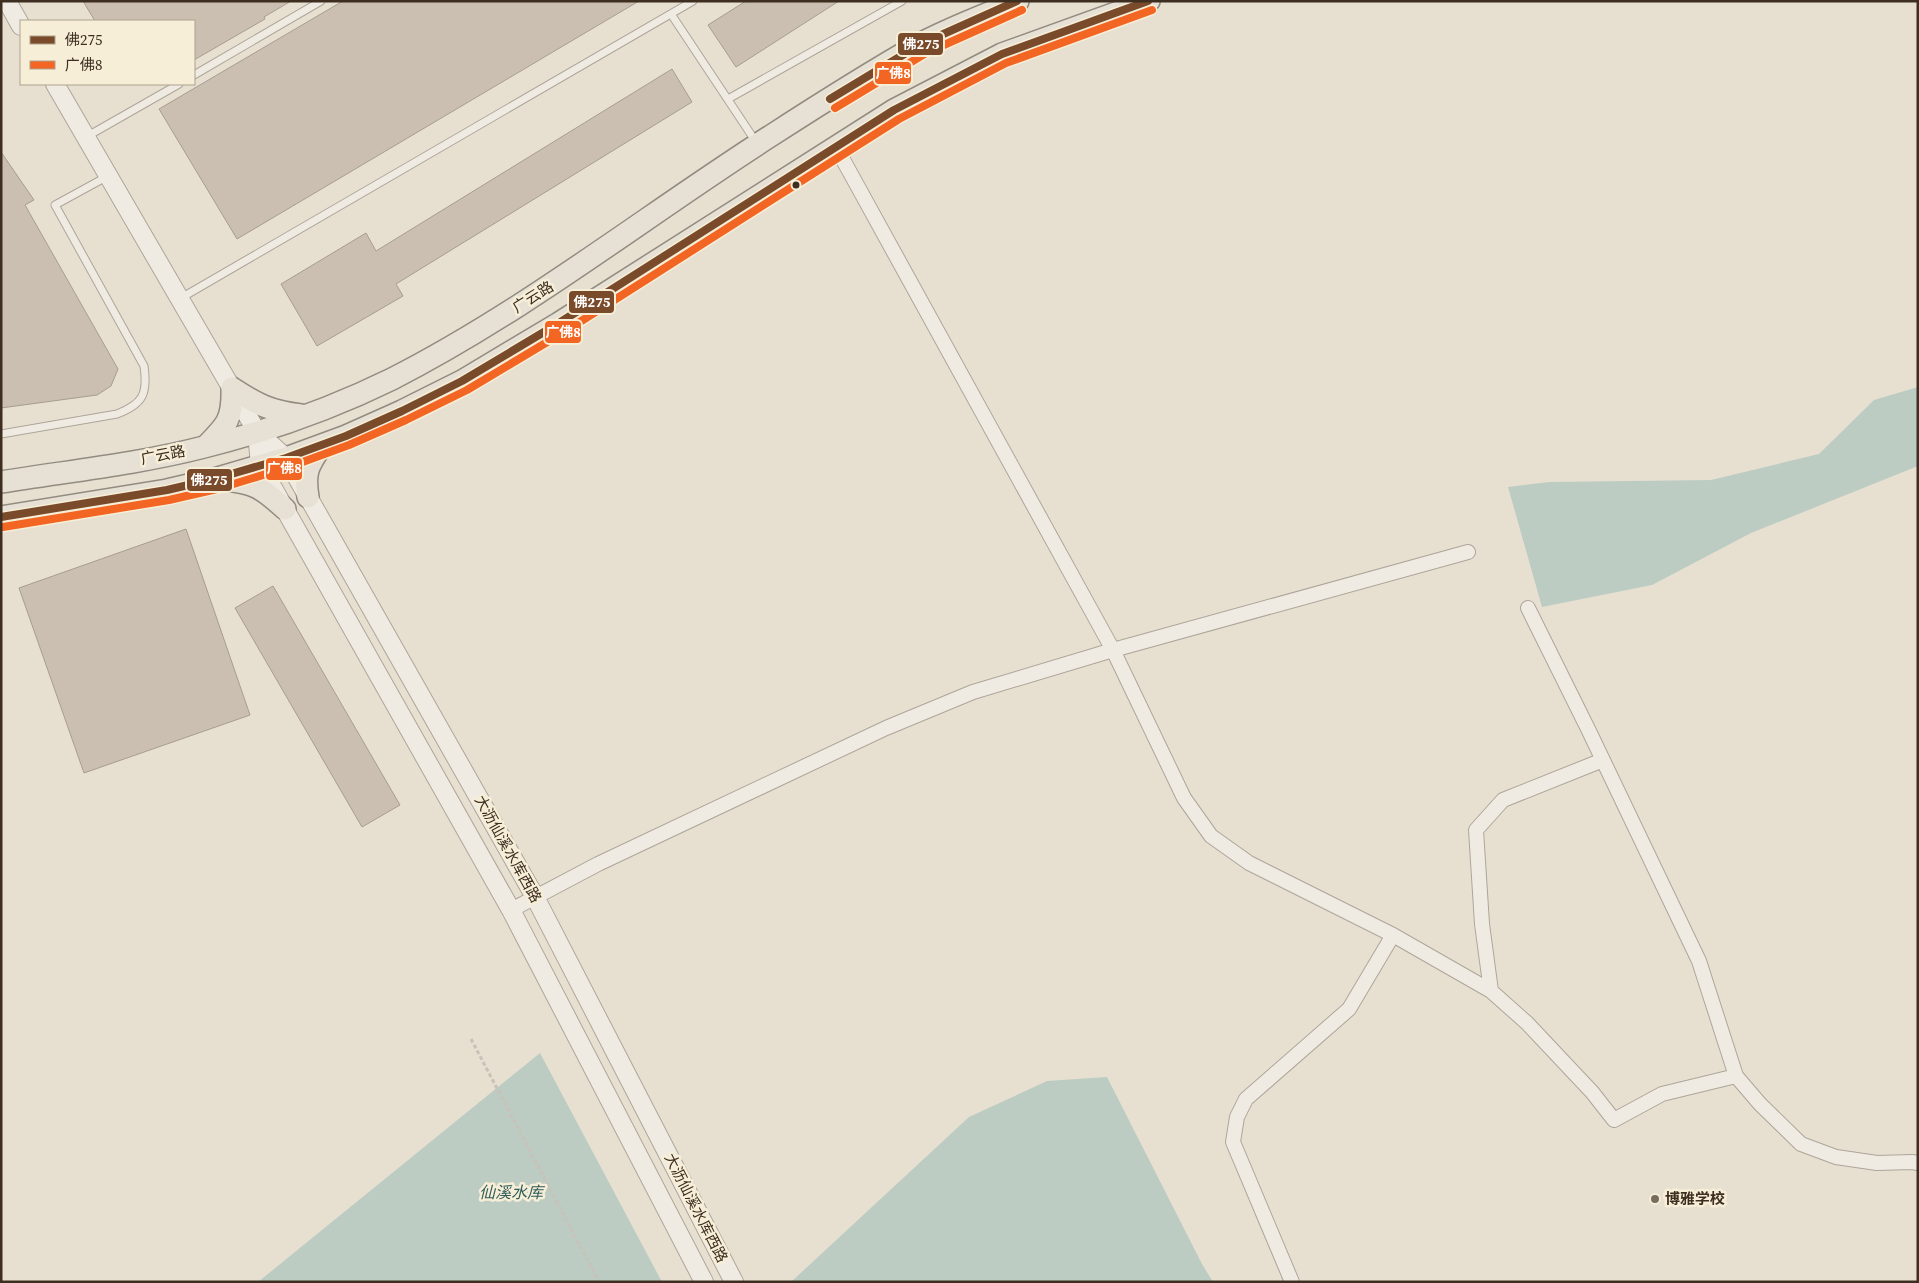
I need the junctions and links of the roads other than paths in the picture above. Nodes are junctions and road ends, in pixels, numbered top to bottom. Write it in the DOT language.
graph roads {
  1 [pos="7,1"];
  2 [pos="321,1"];
  3 [pos="693,1"];
  4 [pos="902,1"];
  5 [pos="1018,1"];
  6 [pos="1149,1"];
  7 [pos="671,14"];
  8 [pos="20,24"];
  9 [pos="195,74"];
  10 [pos="56,85"];
  11 [pos="177,85"];
  12 [pos="728,99"];
  13 [pos="86,137"];
  14 [pos="758,144"];
  15 [pos="836,147"];
  16 [pos="109,176"];
  17 [pos="180,299"];
  18 [pos="232,388"];
  19 [pos="303,415"];
  20 [pos="257,432"];
  21 [pos="1,434"];
  22 [pos="322,445"];
  23 [pos="204,448"];
  24 [pos="286,458"];
  25 [pos="260,465"];
  26 [pos="214,479"];
  27 [pos="1,482"];
  28 [pos="308,497"];
  29 [pos="285,509"];
  30 [pos="1,518"];
  31 [pos="1468,552"];
  32 [pos="1528,608"];
  33 [pos="1113,650"];
  34 [pos="1603,760"];
  35 [pos="535,897"];
  36 [pos="511,910"];
  37 [pos="1393,935"];
  38 [pos="1491,991"];
  39 [pos="1736,1076"];
  40 [pos="1918,1163"];
  41 [pos="704,1282"];
  42 [pos="734,1282"];
  43 [pos="1292,1282"];
  1 -- 8 [label="street"];
  2 -- 9 [label="lane"];
  3 -- 7 [label="lane"];
  4 -- 12 [label="lane"];
  5 -- 14 [label="main road, 广云路"];
  6 -- 15 [label="main road"];
  7 -- 12 [label="lane"];
  7 -- 17 [label="lane"];
  10 -- 13 [label="street"];
  11 -- 13 [label="lane"];
  12 -- 14 [label="lane"];
  13 -- 16 [label="street"];
  14 -- 19 [label="main road, 广云路"];
  15 -- 22 [label="main road"];
  15 -- 33 [label="street"];
  16 -- 17 [label="street"];
  16 -- 21 [label="lane"];
  17 -- 18 [label="street"];
  18 -- 19 [label="main road"];
  18 -- 20 [label="street"];
  18 -- 23 [label="main road"];
  19 -- 20 [label="main road, 广云路"];
  20 -- 23 [label="main road, 广云路"];
  20 -- 24 [label="street, 大沥仙溪水库西路"];
  20 -- 25 [label="street"];
  22 -- 24 [label="main road"];
  22 -- 28 [label="main road"];
  23 -- 27 [label="main road, 广云路"];
  24 -- 25 [label="main road"];
  24 -- 28 [label="street, 大沥仙溪水库西路"];
  25 -- 26 [label="main road"];
  25 -- 29 [label="street"];
  26 -- 29 [label="main road"];
  26 -- 30 [label="main road"];
  28 -- 35 [label="street, 大沥仙溪水库西路"];
  29 -- 36 [label="street"];
  31 -- 33 [label="street"];
  32 -- 34 [label="street"];
  33 -- 35 [label="street"];
  33 -- 37 [label="street"];
  34 -- 38 [label="street"];
  34 -- 39 [label="street"];
  35 -- 36 [label="street"];
  35 -- 42 [label="street, 大沥仙溪水库西路"];
  36 -- 41 [label="street"];
  37 -- 38 [label="street"];
  37 -- 43 [label="street"];
  38 -- 39 [label="street"];
  39 -- 40 [label="street"];
}
